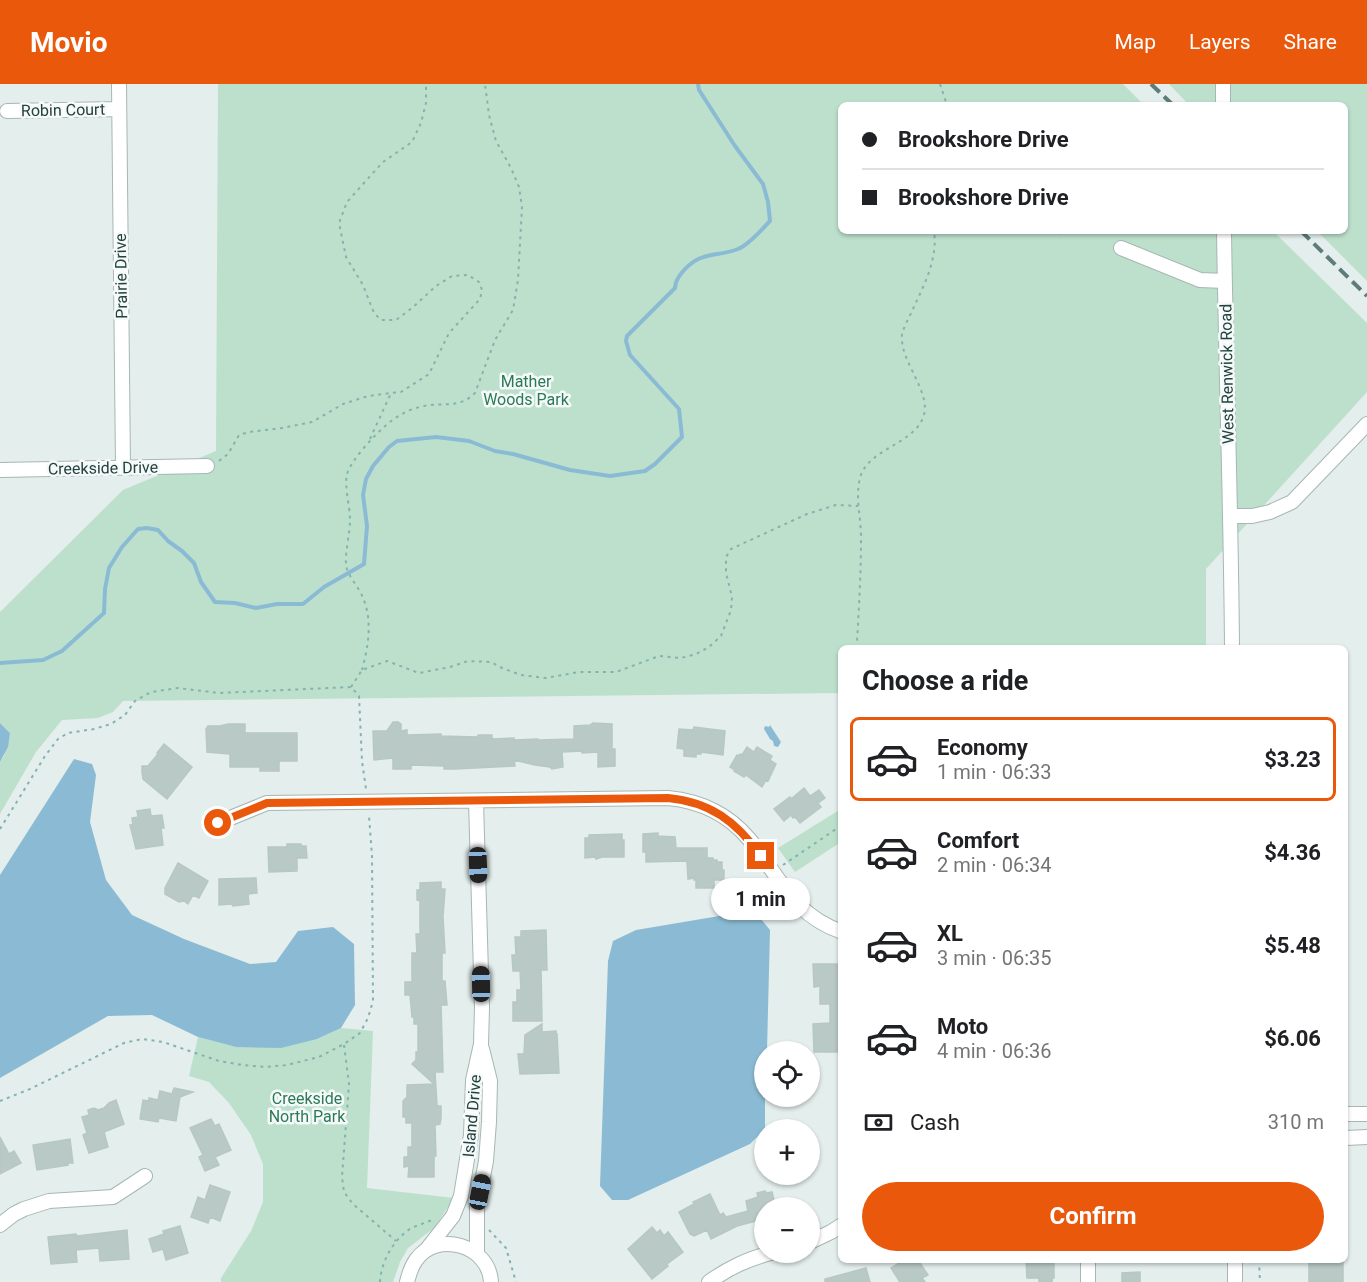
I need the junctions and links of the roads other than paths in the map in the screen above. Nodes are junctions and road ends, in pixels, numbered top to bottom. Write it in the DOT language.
graph roads {
  1 [pos="119,84"];
  2 [pos="1223,84"];
  3 [pos="1223,102"];
  4 [pos="119,109"];
  5 [pos="7,111"];
  6 [pos="1224,234"];
  7 [pos="1122,248"];
  8 [pos="1225,281"];
  9 [pos="1367,424"];
  10 [pos="207,466"];
  11 [pos="123,467"];
  12 [pos="0,470"];
  13 [pos="1231,516"];
  14 [pos="1232,645"];
  15 [pos="476,801"];
  16 [pos="218,823"];
  17 [pos="838,930"];
  18 [pos="481,1044"];
  19 [pos="1348,1114"];
  20 [pos="1367,1114"];
  21 [pos="1367,1137"];
  22 [pos="1348,1138"];
  23 [pos="145,1176"];
  24 [pos="0,1225"];
  25 [pos="838,1228"];
  26 [pos="820,1237"];
  27 [pos="427,1249"];
  28 [pos="477,1254"];
  29 [pos="754,1258"];
  30 [pos="1088,1263"];
  31 [pos="1235,1263"];
  32 [pos="407,1282"];
  33 [pos="491,1282"];
  34 [pos="709,1282"];
  35 [pos="1088,1282"];
  36 [pos="1235,1282"];
  1 -- 4 [label="street, Prairie Drive"];
  2 -- 3 [label="street"];
  4 -- 5 [label="street, Robin Court"];
  4 -- 11 [label="street, Prairie Drive"];
  6 -- 8 [label="street, West Renwick Road"];
  7 -- 8 [label="street"];
  8 -- 13 [label="street, West Renwick Road"];
  9 -- 13 [label="street"];
  10 -- 11 [label="street, Creekside Drive"];
  11 -- 12 [label="street, Creekside Drive"];
  13 -- 14 [label="street, West Renwick Road"];
  15 -- 16 [label="street"];
  15 -- 17 [label="street"];
  15 -- 18 [label="street, Island Drive"];
  18 -- 27 [label="street, Island Drive"];
  18 -- 28 [label="street, Island Drive"];
  19 -- 20 [label="street"];
  21 -- 22 [label="street"];
  23 -- 24 [label="street"];
  25 -- 26 [label="street"];
  27 -- 28 [label="street"];
  27 -- 32 [label="street, Island Drive"];
  28 -- 33 [label="street"];
  29 -- 34 [label="street"];
  30 -- 35 [label="street"];
  31 -- 36 [label="street"];
}
